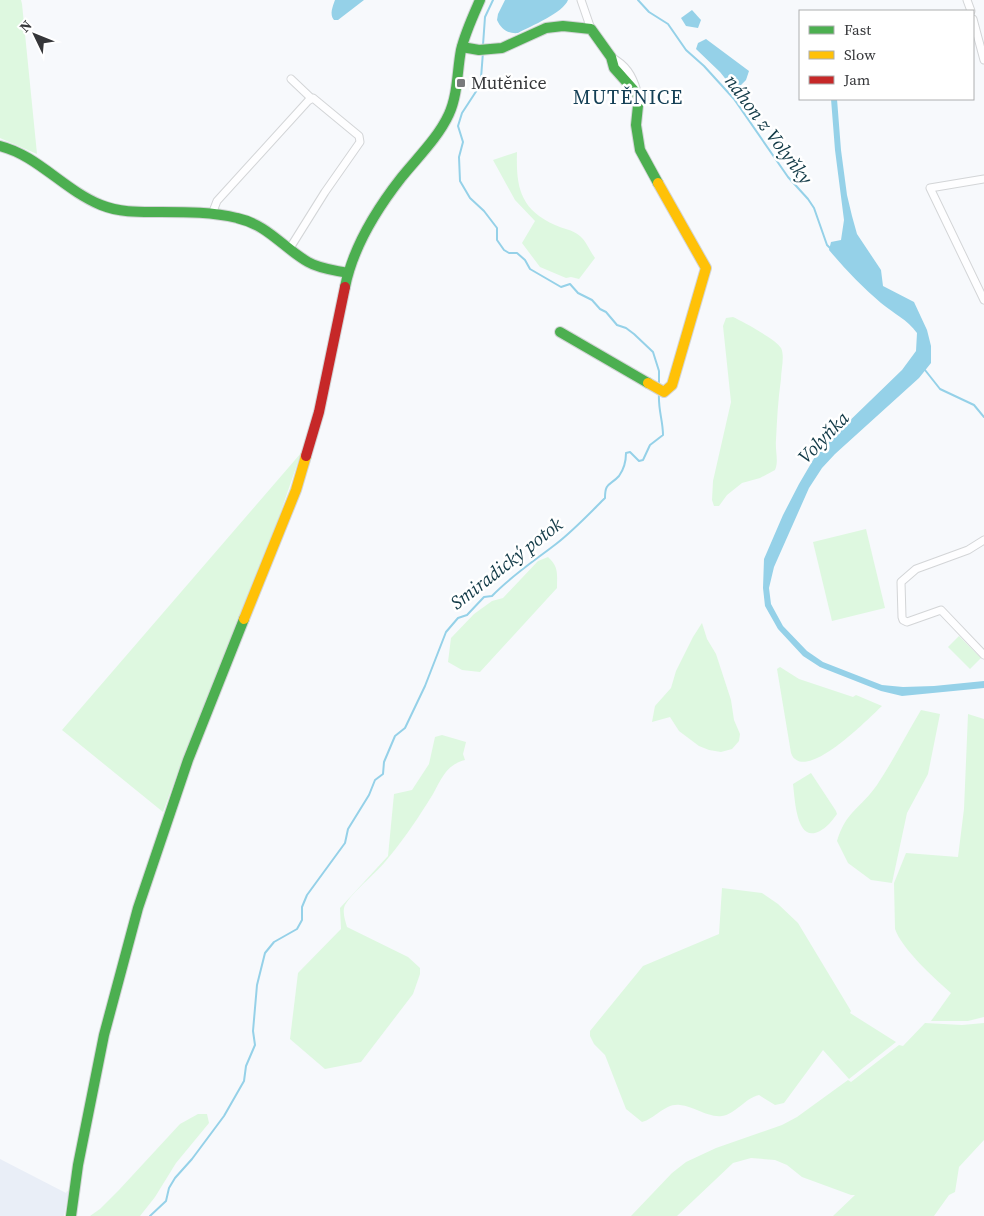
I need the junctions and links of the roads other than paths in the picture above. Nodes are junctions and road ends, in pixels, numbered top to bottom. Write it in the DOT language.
graph roads {
  1 [pos="480,0"];
  2 [pos="581,0"];
  3 [pos="974,23"];
  4 [pos="591,29"];
  5 [pos="462,47"];
  6 [pos="984,60"];
  7 [pos="291,79"];
  8 [pos="311,98"];
  9 [pos="0,146"];
  10 [pos="984,179"];
  11 [pos="212,214"];
  12 [pos="290,248"];
  13 [pos="348,273"];
  14 [pos="984,300"];
  15 [pos="560,332"];
  16 [pos="984,540"];
  17 [pos="984,655"];
  18 [pos="70,1216"];
  1 -- 5 [label="street"];
  2 -- 4 [label="street"];
  3 -- 6 [label="street"];
  4 -- 5 [label="street"];
  4 -- 15 [label="street"];
  5 -- 13 [label="street"];
  7 -- 8 [label="street"];
  8 -- 11 [label="street"];
  8 -- 12 [label="street"];
  9 -- 11 [label="street"];
  10 -- 14 [label="street"];
  11 -- 12 [label="street"];
  12 -- 13 [label="street"];
  13 -- 18 [label="street"];
  16 -- 17 [label="street"];
}
